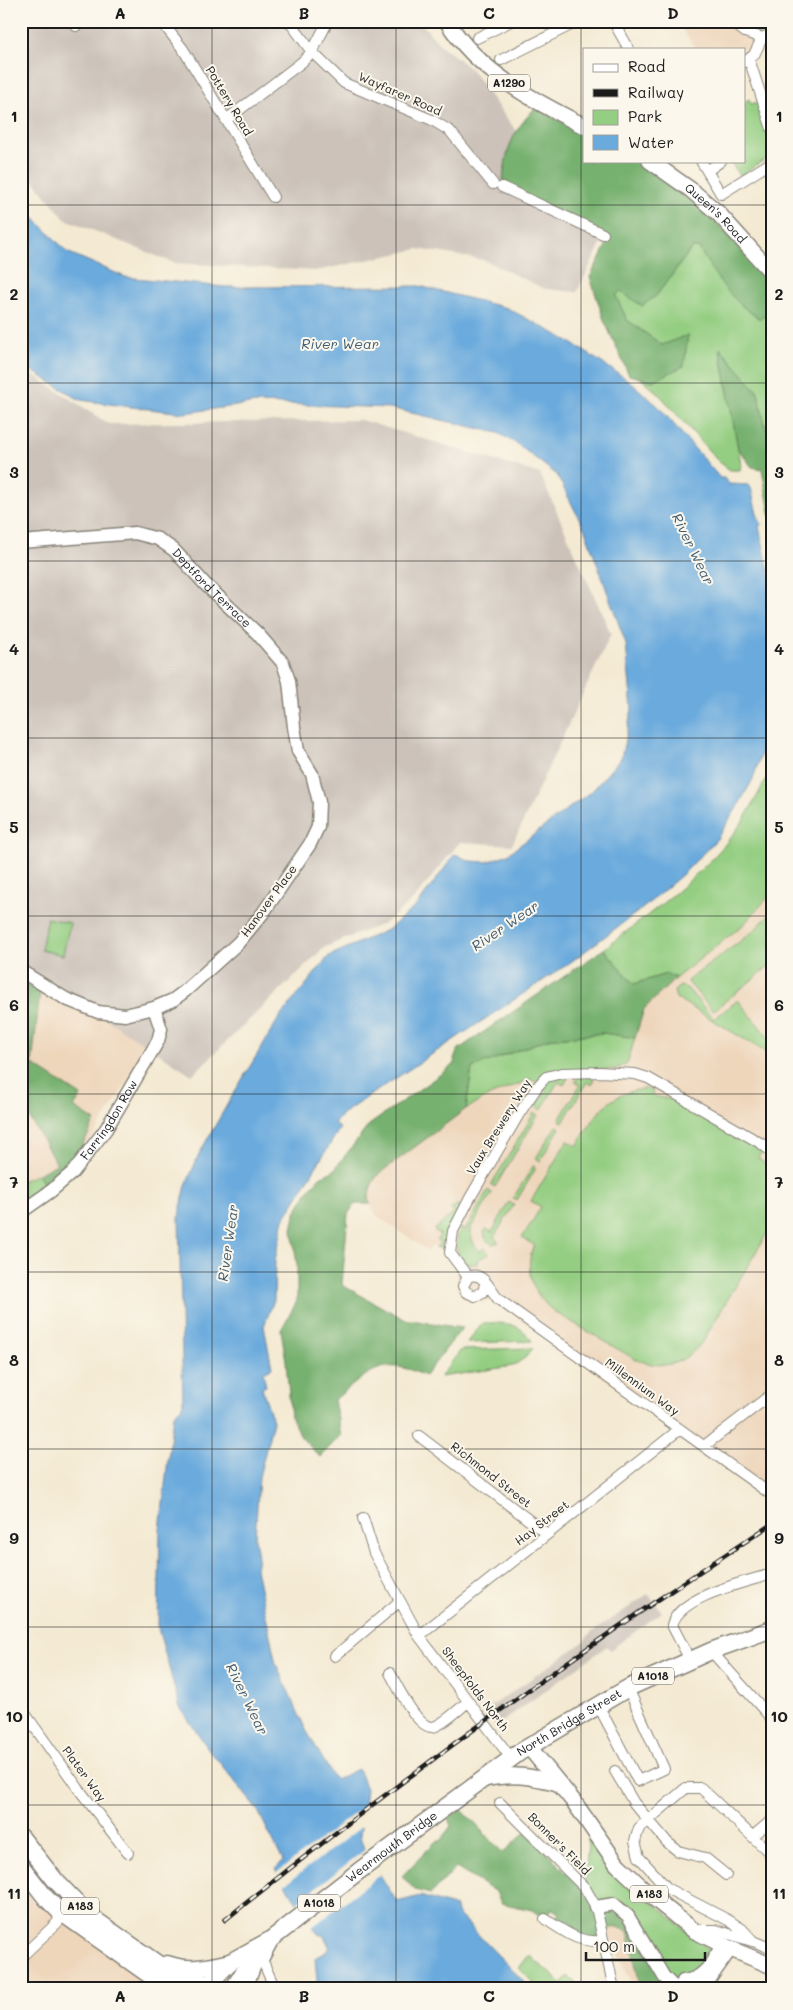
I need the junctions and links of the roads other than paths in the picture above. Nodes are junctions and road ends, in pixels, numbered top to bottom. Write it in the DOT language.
graph roads {
  1 [pos="160,21"];
  2 [pos="328,21"];
  3 [pos="447,21"];
  4 [pos="511,21"];
  5 [pos="579,21"];
  6 [pos="613,21"];
  7 [pos="731,21"];
  8 [pos="770,21"];
  9 [pos="292,25"];
  10 [pos="772,25"];
  11 [pos="767,36"];
  12 [pos="478,38"];
  13 [pos="628,48"];
  14 [pos="312,52"];
  15 [pos="501,60"];
  16 [pos="746,61"];
  17 [pos="226,120"];
  18 [pos="583,125"];
  19 [pos="772,128"];
  20 [pos="651,162"];
  21 [pos="701,162"];
  22 [pos="720,162"];
  23 [pos="772,162"];
  24 [pos="707,171"];
  25 [pos="273,197"];
  26 [pos="603,234"];
  27 [pos="772,273"];
  28 [pos="24,542"];
  29 [pos="303,760"];
  30 [pos="21,970"];
  31 [pos="154,1008"];
  32 [pos="772,1152"];
  33 [pos="21,1212"];
  34 [pos="468,1277"];
  35 [pos="485,1284"];
  36 [pos="481,1294"];
  37 [pos="498,1299"];
  38 [pos="772,1394"];
  39 [pos="680,1429"];
  40 [pos="420,1436"];
  41 [pos="704,1446"];
  42 [pos="772,1495"];
  43 [pos="363,1518"];
  44 [pos="547,1534"];
  45 [pos="772,1574"];
  46 [pos="400,1601"];
  47 [pos="772,1629"];
  48 [pos="419,1636"];
  49 [pos="711,1651"];
  50 [pos="335,1656"];
  51 [pos="690,1660"];
  52 [pos="390,1673"];
  53 [pos="628,1688"];
  54 [pos="468,1702"];
  55 [pos="598,1705"];
  56 [pos="21,1708"];
  57 [pos="772,1719"];
  58 [pos="529,1747"];
  59 [pos="511,1758"];
  60 [pos="615,1770"];
  61 [pos="482,1780"];
  62 [pos="558,1783"];
  63 [pos="500,1803"];
  64 [pos="647,1820"];
  65 [pos="772,1820"];
  66 [pos="753,1836"];
  67 [pos="21,1837"];
  68 [pos="128,1853"];
  69 [pos="772,1855"];
  70 [pos="21,1866"];
  71 [pos="726,1875"];
  72 [pos="596,1907"];
  73 [pos="59,1911"];
  74 [pos="545,1918"];
  75 [pos="693,1930"];
  76 [pos="274,1937"];
  77 [pos="753,1941"];
  78 [pos="603,1942"];
  79 [pos="772,1946"];
  80 [pos="726,1947"];
  81 [pos="21,1957"];
  82 [pos="153,1960"];
  83 [pos="257,1961"];
  84 [pos="230,1962"];
  85 [pos="772,1966"];
  86 [pos="664,1977"];
  87 [pos="210,1985"];
  88 [pos="709,1986"];
  89 [pos="169,1989"];
  90 [pos="233,1989"];
  91 [pos="244,1989"];
  92 [pos="275,1989"];
  93 [pos="614,1989"];
  1 -- 17 [label="street, Pottery Road"];
  2 -- 14 [label="street"];
  3 -- 18 [label="main road, A1290"];
  4 -- 12 [label="street"];
  5 -- 15 [label="street"];
  6 -- 13 [label="street"];
  7 -- 11 [label="street"];
  8 -- 10 [label="street"];
  9 -- 14 [label="street, Wayfarer Road"];
  11 -- 16 [label="street"];
  14 -- 17 [label="street"];
  14 -- 26 [label="street, Wayfarer Road"];
  16 -- 19 [label="street"];
  17 -- 25 [label="street, Pottery Road"];
  20 -- 27 [label="main road, Queen's Road"];
  21 -- 24 [label="street"];
  22 -- 24 [label="street"];
  23 -- 24 [label="street"];
  28 -- 29 [label="street, Deptford Terrace"];
  29 -- 31 [label="street, Hanover Place"];
  30 -- 31 [label="street, Hanover Place"];
  31 -- 33 [label="street, Farringdon Row"];
  32 -- 34 [label="street, Vaux Brewery Way"];
  34 -- 35 [label="street"];
  34 -- 36 [label="street"];
  35 -- 36 [label="street"];
  35 -- 37 [label="street, Millennium Way"];
  36 -- 37 [label="street, Millennium Way"];
  37 -- 39 [label="street, Millennium Way"];
  38 -- 41 [label="street"];
  39 -- 41 [label="street, Millennium Way"];
  39 -- 44 [label="street, Hay Street"];
  40 -- 44 [label="street, Richmond Street"];
  41 -- 42 [label="street, Millennium Way"];
  43 -- 46 [label="street, Sheepfolds North"];
  44 -- 48 [label="street, Hay Street"];
  45 -- 51 [label="street"];
  46 -- 48 [label="street, Sheepfolds North"];
  46 -- 50 [label="street"];
  47 -- 49 [label="highway, North Bridge Street / A1018"];
  48 -- 54 [label="street, Sheepfolds North"];
  49 -- 51 [label="highway, North Bridge Street / A1018"];
  49 -- 57 [label="street"];
  51 -- 53 [label="highway, North Bridge Street / A1018"];
  52 -- 54 [label="street"];
  53 -- 55 [label="highway, North Bridge Street / A1018"];
  53 -- 55 [label="street"];
  54 -- 59 [label="street, Sheepfolds North"];
  55 -- 58 [label="highway, North Bridge Street / A1018"];
  56 -- 68 [label="street, Plater Way"];
  58 -- 59 [label="highway, North Bridge Street / A1018"];
  58 -- 62 [label="main road, A183"];
  59 -- 61 [label="highway, North Bridge Street / A1018"];
  60 -- 64 [label="street"];
  61 -- 62 [label="main road"];
  61 -- 76 [label="highway, Wearmouth Bridge / A1018"];
  62 -- 75 [label="main road, A183"];
  63 -- 72 [label="street, Bonner's Field"];
  64 -- 66 [label="street"];
  64 -- 71 [label="street"];
  64 -- 77 [label="street"];
  65 -- 66 [label="street"];
  66 -- 69 [label="street"];
  67 -- 82 [label="highway, A183"];
  70 -- 73 [label="highway, A183"];
  72 -- 78 [label="street"];
  72 -- 86 [label="street"];
  73 -- 81 [label="street"];
  73 -- 89 [label="highway, A183"];
  74 -- 78 [label="street"];
  75 -- 77 [label="street"];
  75 -- 80 [label="main road, A183"];
  76 -- 83 [label="highway, A1018"];
  76 -- 84 [label="highway, A1018"];
  77 -- 79 [label="street"];
  78 -- 93 [label="street"];
  80 -- 85 [label="main road, A183"];
  80 -- 86 [label="street"];
  80 -- 88 [label="street"];
  82 -- 84 [label="highway, A1018"];
  82 -- 87 [label="highway, A183"];
  83 -- 90 [label="highway, A1018"];
  83 -- 91 [label="main road"];
  83 -- 92 [label="street"];
  84 -- 87 [label="highway, A1018"];
  86 -- 88 [label="street"];
}
